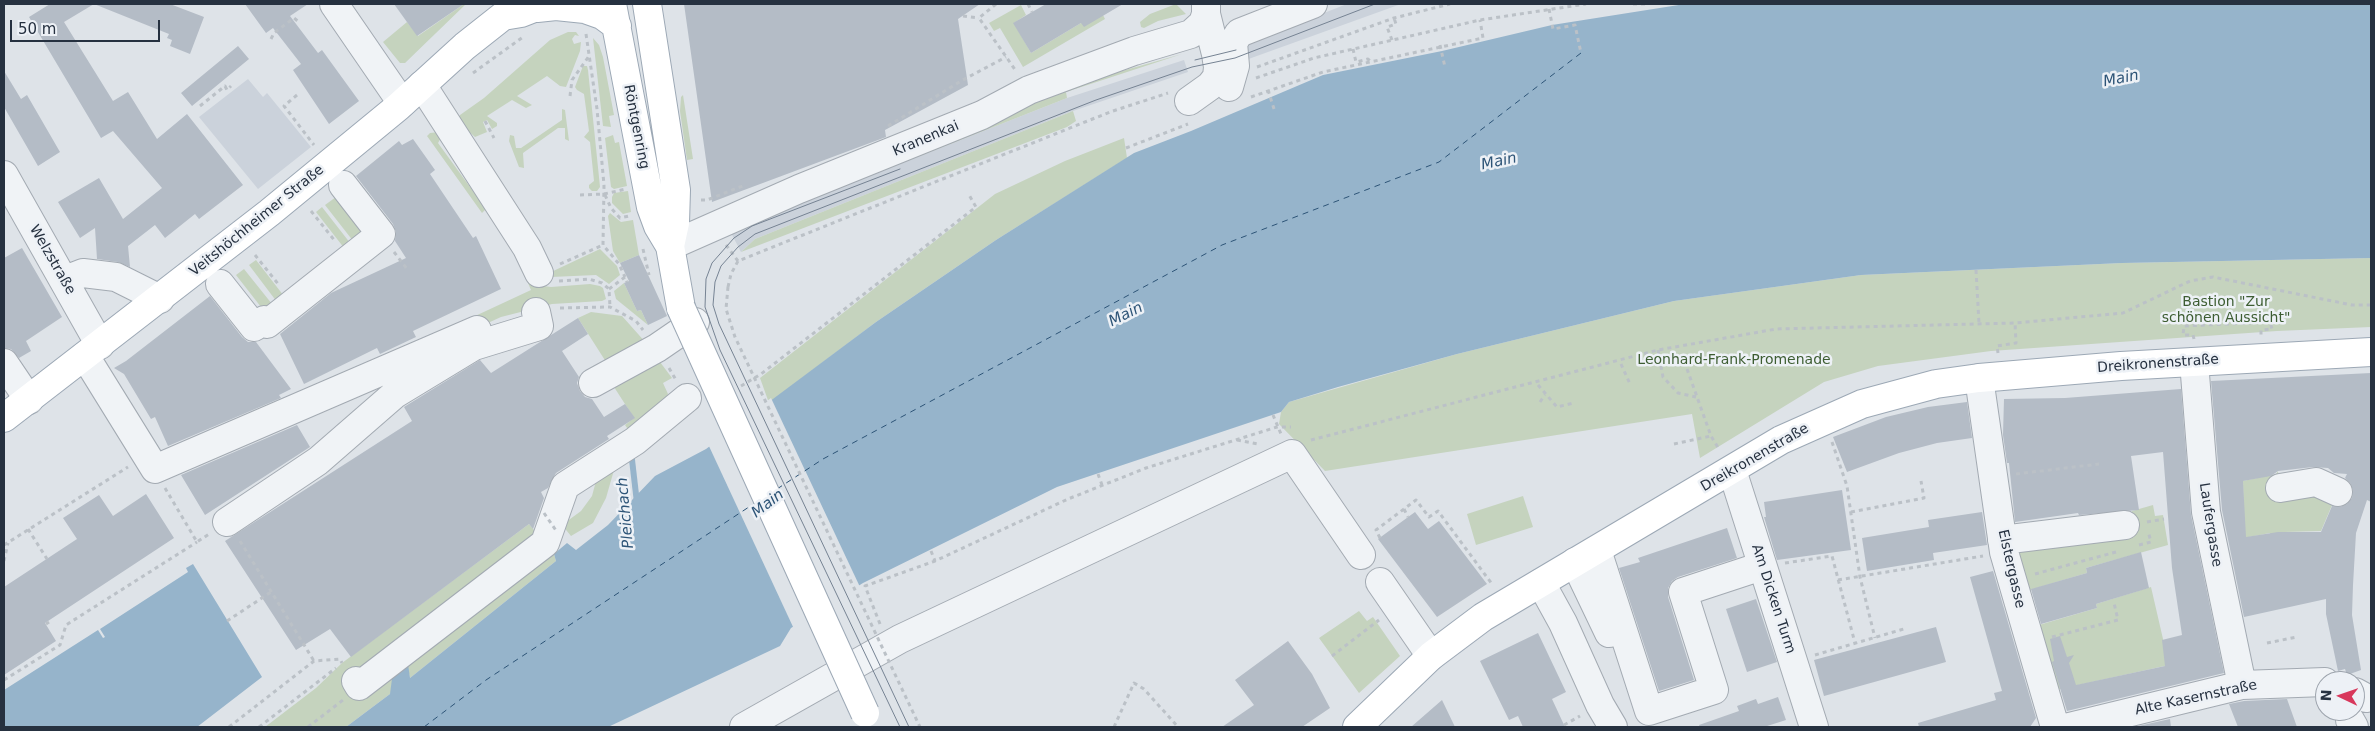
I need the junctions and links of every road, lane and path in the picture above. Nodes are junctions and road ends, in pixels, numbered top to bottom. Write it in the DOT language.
graph roads {
  1 [pos="334,4"];
  2 [pos="647,4"];
  3 [pos="996,4"];
  4 [pos="1028,4"];
  5 [pos="1313,4"];
  6 [pos="1450,4"];
  7 [pos="1586,4"];
  8 [pos="1633,4"];
  9 [pos="1646,4"];
  10 [pos="540,6"];
  11 [pos="1210,7"];
  12 [pos="501,8"];
  13 [pos="1549,9"];
  14 [pos="1032,12"];
  15 [pos="615,15"];
  16 [pos="963,16"];
  17 [pos="979,18"];
  18 [pos="1394,18"];
  19 [pos="1480,20"];
  20 [pos="300,24"];
  21 [pos="584,26"];
  22 [pos="1244,30"];
  23 [pos="271,39"];
  24 [pos="1392,40"];
  25 [pos="1440,45"];
  26 [pos="1353,49"];
  27 [pos="1581,53"];
  28 [pos="589,56"];
  29 [pos="1006,57"];
  30 [pos="1370,61"];
  31 [pos="1445,67"];
  32 [pos="422,85"];
  33 [pos="231,86"];
  34 [pos="1236,86"];
  35 [pos="1028,90"];
  36 [pos="1268,90"];
  37 [pos="297,95"];
  38 [pos="570,96"];
  39 [pos="402,103"];
  40 [pos="200,106"];
  41 [pos="1183,106"];
  42 [pos="1275,112"];
  43 [pos="485,121"];
  44 [pos="895,121"];
  45 [pos="494,138"];
  46 [pos="314,145"];
  47 [pos="1126,148"];
  48 [pos="4,175"];
  49 [pos="752,182"];
  50 [pos="343,185"];
  51 [pos="627,188"];
  52 [pos="968,193"];
  53 [pos="604,194"];
  54 [pos="580,195"];
  55 [pos="701,200"];
  56 [pos="311,211"];
  57 [pos="636,212"];
  58 [pos="603,244"];
  59 [pos="670,246"];
  60 [pos="256,255"];
  61 [pos="349,259"];
  62 [pos="1976,270"];
  63 [pos="540,273"];
  64 [pos="625,277"];
  65 [pos="65,280"];
  66 [pos="627,282"];
  67 [pos="220,284"];
  68 [pos="609,289"];
  69 [pos="160,299"];
  70 [pos="294,303"];
  71 [pos="2371,305"];
  72 [pos="610,307"];
  73 [pos="536,312"];
  74 [pos="688,315"];
  75 [pos="1979,323"];
  76 [pos="2015,323"];
  77 [pos="477,330"];
  78 [pos="2261,330"];
  79 [pos="2194,335"];
  80 [pos="1997,346"];
  81 [pos="657,348"];
  82 [pos="92,350"];
  83 [pos="1658,350"];
  84 [pos="2371,352"];
  85 [pos="2194,362"];
  86 [pos="4,363"];
  87 [pos="1621,364"];
  88 [pos="1687,369"];
  89 [pos="1979,378"];
  90 [pos="593,383"];
  91 [pos="1630,384"];
  92 [pos="1538,385"];
  93 [pos="737,388"];
  94 [pos="1545,394"];
  95 [pos="1696,397"];
  96 [pos="687,398"];
  97 [pos="29,400"];
  98 [pos="1540,402"];
  99 [pos="1574,403"];
  100 [pos="1273,415"];
  101 [pos="4,418"];
  102 [pos="1824,420"];
  103 [pos="1278,427"];
  104 [pos="1291,427"];
  105 [pos="1711,436"];
  106 [pos="1674,444"];
  107 [pos="1301,447"];
  108 [pos="2099,464"];
  109 [pos="155,470"];
  110 [pos="1732,470"];
  111 [pos="1098,474"];
  112 [pos="1993,476"];
  113 [pos="1921,481"];
  114 [pos="1102,485"];
  115 [pos="2280,488"];
  116 [pos="2338,492"];
  117 [pos="1404,509"];
  118 [pos="1851,512"];
  119 [pos="544,513"];
  120 [pos="1408,517"];
  121 [pos="2164,520"];
  122 [pos="228,522"];
  123 [pos="28,529"];
  124 [pos="557,532"];
  125 [pos="2127,540"];
  126 [pos="197,542"];
  127 [pos="6,544"];
  128 [pos="1371,546"];
  129 [pos="2003,546"];
  130 [pos="931,551"];
  131 [pos="1586,556"];
  132 [pos="47,559"];
  133 [pos="4,561"];
  134 [pos="935,561"];
  135 [pos="1764,572"];
  136 [pos="1860,577"];
  137 [pos="1838,580"];
  138 [pos="2012,581"];
  139 [pos="1380,582"];
  140 [pos="1541,583"];
  141 [pos="271,592"];
  142 [pos="1696,599"];
  143 [pos="1506,603"];
  144 [pos="2114,603"];
  145 [pos="1398,606"];
  146 [pos="227,620"];
  147 [pos="1906,628"];
  148 [pos="1610,637"];
  149 [pos="2298,637"];
  150 [pos="1875,638"];
  151 [pos="2267,642"];
  152 [pos="1855,643"];
  153 [pos="2029,643"];
  154 [pos="889,645"];
  155 [pos="1332,656"];
  156 [pos="1431,656"];
  157 [pos="340,659"];
  158 [pos="314,660"];
  159 [pos="1793,661"];
  160 [pos="352,677"];
  161 [pos="4,680"];
  162 [pos="2315,682"];
  163 [pos="2242,685"];
  164 [pos="229,727"];
  165 [pos="258,727"];
  166 [pos="308,727"];
  167 [pos="744,727"];
  168 [pos="872,727"];
  169 [pos="920,727"];
  170 [pos="1114,727"];
  171 [pos="1178,727"];
  172 [pos="1357,727"];
  173 [pos="1613,727"];
  174 [pos="1814,727"];
  175 [pos="2055,727"];
  176 [pos="2069,727"];
  1 -- 39 [label="street"];
  2 -- 59 [label="main road, Röntgenring"];
  3 -- 17 [label="path"];
  4 -- 14 [label="path"];
  5 -- 22 [label="street"];
  6 -- 18 [label="path"];
  7 -- 13 [label="path"];
  8 -- 9 [label="path"];
  10 -- 12 [label="main road, Veitshöchheimer Straße"];
  10 -- 15 [label="main road, Veitshöchheimer Straße"];
  11 -- 22 [label="street"];
  11 -- 35 [label="street, Kranenkai"];
  11 -- 41 [label="street"];
  12 -- 32 [label="main road, Veitshöchheimer Straße"];
  13 -- 19 [label="path"];
  13 -- 27 [label="path"];
  15 -- 59 [label="main road, Röntgenring"];
  16 -- 17 [label="path"];
  17 -- 29 [label="path"];
  18 -- 24 [label="path"];
  18 -- 34 [label="path"];
  19 -- 24 [label="path"];
  19 -- 25 [label="path"];
  20 -- 23 [label="path"];
  21 -- 28 [label="path"];
  22 -- 34 [label="street"];
  24 -- 26 [label="path"];
  25 -- 30 [label="path"];
  25 -- 31 [label="path"];
  26 -- 30 [label="path"];
  26 -- 34 [label="path"];
  28 -- 38 [label="path"];
  28 -- 53 [label="path"];
  29 -- 35 [label="path"];
  29 -- 44 [label="path"];
  30 -- 36 [label="path"];
  32 -- 39 [label="main road, Veitshöchheimer Straße"];
  32 -- 63 [label="street"];
  33 -- 40 [label="path"];
  34 -- 36 [label="path"];
  35 -- 59 [label="street, Kranenkai"];
  36 -- 42 [label="path"];
  37 -- 46 [label="path"];
  39 -- 69 [label="main road, Veitshöchheimer Straße"];
  41 -- 47 [label="path"];
  41 -- 169 [label="path, bridge"];
  43 -- 45 [label="path"];
  48 -- 65 [label="street, Welzstraße"];
  49 -- 55 [label="path"];
  50 -- 61 [label="street"];
  51 -- 53 [label="path"];
  52 -- 93 [label="path"];
  53 -- 54 [label="path"];
  53 -- 57 [label="path"];
  53 -- 58 [label="path"];
  56 -- 61 [label="path"];
  58 -- 63 [label="path"];
  58 -- 64 [label="path"];
  59 -- 74 [label="main road, Röntgenring"];
  60 -- 70 [label="path"];
  61 -- 70 [label="street"];
  62 -- 75 [label="path"];
  63 -- 68 [label="path"];
  64 -- 66 [label="path"];
  64 -- 68 [label="path"];
  65 -- 69 [label="street"];
  65 -- 82 [label="street, Welzstraße"];
  67 -- 70 [label="street"];
  68 -- 72 [label="path"];
  69 -- 82 [label="main road, Veitshöchheimer Straße"];
  71 -- 76 [label="path"];
  72 -- 73 [label="path"];
  72 -- 81 [label="path"];
  73 -- 122 [label="street"];
  74 -- 81 [label="street"];
  74 -- 168 [label="main road, Röntgenring, bridge"];
  75 -- 76 [label="path"];
  75 -- 83 [label="path"];
  76 -- 80 [label="path"];
  77 -- 109 [label="street"];
  78 -- 79 [label="path"];
  81 -- 90 [label="street"];
  81 -- 96 [label="path"];
  82 -- 97 [label="main road, Veitshöchheimer Straße"];
  82 -- 109 [label="street, Welzstraße"];
  83 -- 95 [label="path"];
  83 -- 107 [label="path"];
  84 -- 85 [label="main road, Dreikronenstraße"];
  85 -- 89 [label="main road, Dreikronenstraße"];
  85 -- 163 [label="street, Laufergasse"];
  86 -- 97 [label="street"];
  87 -- 91 [label="path"];
  88 -- 95 [label="path"];
  89 -- 102 [label="main road, Dreikronenstraße"];
  89 -- 112 [label="street, Elstergasse"];
  92 -- 94 [label="path"];
  94 -- 98 [label="path"];
  94 -- 99 [label="path"];
  95 -- 105 [label="path"];
  96 -- 160 [label="street"];
  97 -- 101 [label="main road, Veitshöchheimer Straße"];
  100 -- 103 [label="path"];
  102 -- 110 [label="main road, Dreikronenstraße"];
  102 -- 118 [label="path"];
  103 -- 104 [label="path"];
  103 -- 114 [label="path"];
  105 -- 106 [label="path"];
  105 -- 110 [label="path"];
  107 -- 128 [label="street"];
  107 -- 154 [label="street"];
  108 -- 112 [label="path"];
  109 -- 123 [label="path"];
  109 -- 126 [label="path"];
  110 -- 131 [label="main road, Dreikronenstraße"];
  110 -- 135 [label="street, Am Dicken Turm"];
  111 -- 114 [label="path"];
  112 -- 129 [label="street, Elstergasse"];
  113 -- 118 [label="path"];
  114 -- 134 [label="path"];
  115 -- 116 [label="street"];
  117 -- 120 [label="path"];
  117 -- 128 [label="path"];
  117 -- 143 [label="path"];
  118 -- 136 [label="path"];
  119 -- 124 [label="path, bridge"];
  121 -- 125 [label="path"];
  122 -- 126 [label="path"];
  122 -- 141 [label="path"];
  123 -- 127 [label="path"];
  123 -- 132 [label="path"];
  125 -- 129 [label="street"];
  125 -- 138 [label="path"];
  126 -- 161 [label="path"];
  127 -- 133 [label="path"];
  129 -- 136 [label="path"];
  129 -- 138 [label="street, Elstergasse"];
  130 -- 134 [label="path"];
  131 -- 135 [label="street"];
  131 -- 140 [label="main road, Dreikronenstraße"];
  131 -- 148 [label="street"];
  134 -- 154 [label="path"];
  135 -- 137 [label="path"];
  135 -- 142 [label="street"];
  135 -- 159 [label="street, Am Dicken Turm"];
  136 -- 137 [label="path"];
  136 -- 150 [label="path"];
  137 -- 152 [label="path"];
  138 -- 153 [label="street, Elstergasse"];
  139 -- 145 [label="street"];
  140 -- 143 [label="main road, Dreikronenstraße"];
  140 -- 173 [label="street"];
  141 -- 146 [label="path"];
  141 -- 158 [label="path"];
  143 -- 156 [label="main road, Dreikronenstraße"];
  144 -- 153 [label="path"];
  145 -- 155 [label="path"];
  145 -- 156 [label="street"];
  147 -- 150 [label="path"];
  149 -- 151 [label="path"];
  150 -- 152 [label="path"];
  152 -- 159 [label="path"];
  153 -- 175 [label="street, Elstergasse"];
  154 -- 167 [label="street"];
  156 -- 172 [label="main road, Dreikronenstraße"];
  157 -- 158 [label="path"];
  158 -- 164 [label="path"];
  159 -- 174 [label="street, Am Dicken Turm"];
  160 -- 165 [label="path"];
  160 -- 166 [label="path"];
  162 -- 163 [label="street, Alte Kasernstraße"];
  163 -- 176 [label="street, Alte Kasernstraße"];
  170 -- 171 [label="path"];
}
